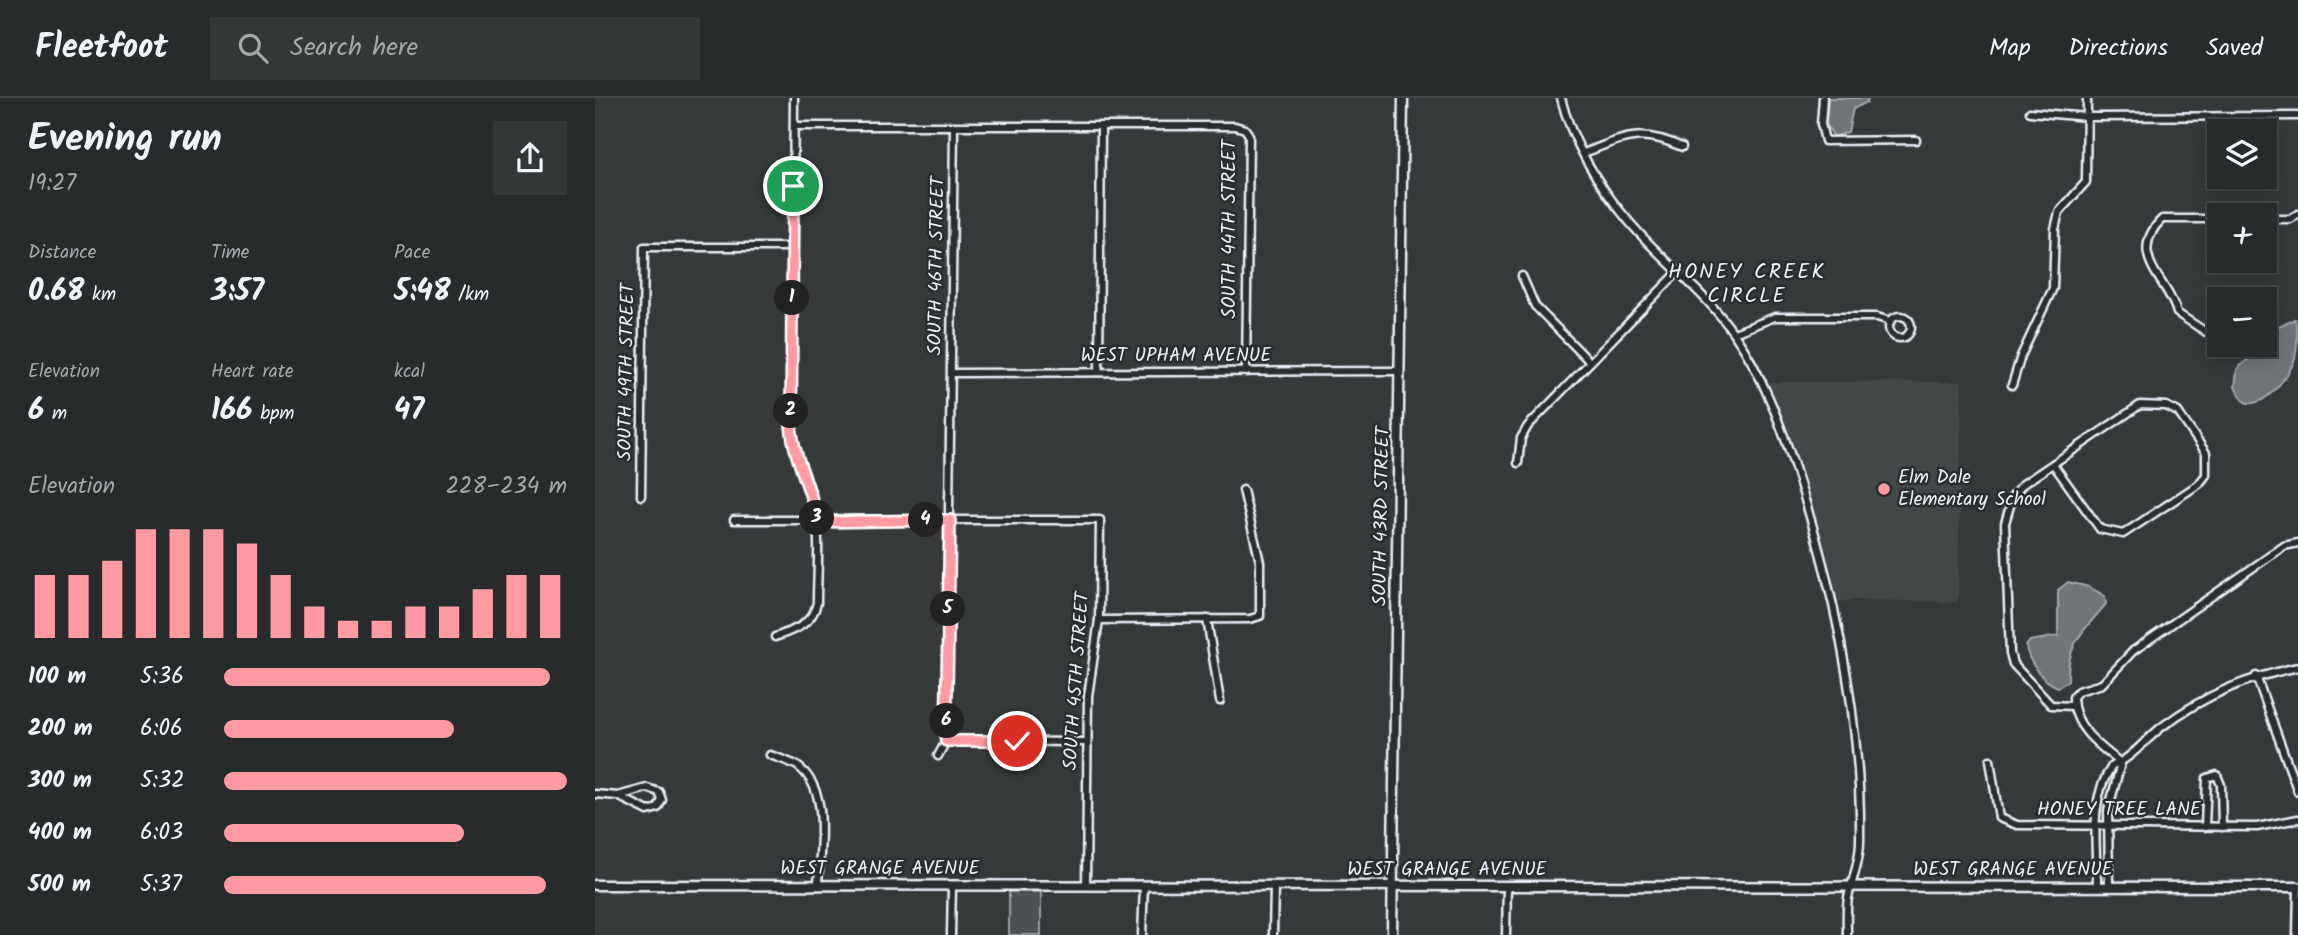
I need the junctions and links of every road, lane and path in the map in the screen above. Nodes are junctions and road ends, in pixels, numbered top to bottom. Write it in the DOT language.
graph roads {
  1 [pos="794,98"];
  2 [pos="1403,98"];
  3 [pos="1561,98"];
  4 [pos="1823,98"];
  5 [pos="2087,98"];
  6 [pos="2030,113"];
  7 [pos="2298,116"];
  8 [pos="2087,117"];
  9 [pos="794,126"];
  10 [pos="1101,127"];
  11 [pos="954,128"];
  12 [pos="1916,140"];
  13 [pos="1682,148"];
  14 [pos="1584,153"];
  15 [pos="2298,215"];
  16 [pos="2207,219"];
  17 [pos="2277,219"];
  18 [pos="792,247"];
  19 [pos="1679,271"];
  20 [pos="1522,276"];
  21 [pos="1891,321"];
  22 [pos="2207,332"];
  23 [pos="1734,333"];
  24 [pos="1590,362"];
  25 [pos="1399,371"];
  26 [pos="1099,372"];
  27 [pos="1246,372"];
  28 [pos="952,373"];
  29 [pos="2012,385"];
  30 [pos="1518,463"];
  31 [pos="2053,464"];
  32 [pos="1243,490"];
  33 [pos="641,496"];
  34 [pos="734,520"];
  35 [pos="950,520"];
  36 [pos="818,522"];
  37 [pos="2298,543"];
  38 [pos="1207,619"];
  39 [pos="1100,620"];
  40 [pos="775,637"];
  41 [pos="2298,667"];
  42 [pos="2256,676"];
  43 [pos="1220,701"];
  44 [pos="2073,706"];
  45 [pos="946,741"];
  46 [pos="1087,742"];
  47 [pos="770,755"];
  48 [pos="938,756"];
  49 [pos="1990,760"];
  50 [pos="2121,762"];
  51 [pos="2298,792"];
  52 [pos="595,794"];
  53 [pos="618,796"];
  54 [pos="2298,819"];
  55 [pos="2097,826"];
  56 [pos="2108,827"];
  57 [pos="2206,827"];
  58 [pos="2222,827"];
  59 [pos="595,885"];
  60 [pos="818,885"];
  61 [pos="952,885"];
  62 [pos="1086,885"];
  63 [pos="1144,886"];
  64 [pos="1274,886"];
  65 [pos="1393,886"];
  66 [pos="1507,886"];
  67 [pos="2097,886"];
  68 [pos="2109,886"];
  69 [pos="1852,887"];
  70 [pos="2298,887"];
  71 [pos="951,935"];
  72 [pos="1142,935"];
  73 [pos="1273,935"];
  74 [pos="1392,935"];
  75 [pos="1506,935"];
  76 [pos="1847,935"];
  77 [pos="2297,935"];
  1 -- 9 [label="street"];
  2 -- 25 [label="street, SOUTH 43RD STREET"];
  3 -- 14 [label="street"];
  4 -- 12 [label="street"];
  5 -- 8 [label="street"];
  6 -- 8 [label="street"];
  7 -- 8 [label="street"];
  8 -- 29 [label="street"];
  9 -- 11 [label="street"];
  9 -- 18 [label="street"];
  10 -- 11 [label="street"];
  10 -- 26 [label="street"];
  10 -- 27 [label="street, SOUTH 44TH STREET"];
  11 -- 28 [label="street, SOUTH 46TH STREET"];
  13 -- 14 [label="street"];
  14 -- 19 [label="street"];
  15 -- 17 [label="street"];
  16 -- 22 [label="street"];
  18 -- 33 [label="street, SOUTH 49TH STREET"];
  18 -- 36 [label="street"];
  19 -- 23 [label="street"];
  19 -- 24 [label="street"];
  20 -- 24 [label="street"];
  21 -- 23 [label="street"];
  23 -- 69 [label="street"];
  24 -- 30 [label="street"];
  25 -- 27 [label="street, WEST UPHAM AVENUE"];
  25 -- 65 [label="street, SOUTH 43RD STREET"];
  26 -- 27 [label="street, WEST UPHAM AVENUE"];
  26 -- 28 [label="street, WEST UPHAM AVENUE"];
  28 -- 35 [label="street, SOUTH 46TH STREET"];
  31 -- 31 [label="street"];
  31 -- 44 [label="street"];
  32 -- 38 [label="street"];
  34 -- 36 [label="street"];
  35 -- 36 [label="street"];
  35 -- 39 [label="street, SOUTH 45TH STREET"];
  35 -- 45 [label="street, SOUTH 46TH STREET"];
  36 -- 40 [label="street"];
  37 -- 44 [label="street"];
  38 -- 39 [label="street"];
  38 -- 43 [label="street"];
  39 -- 46 [label="street, SOUTH 45TH STREET"];
  41 -- 42 [label="street"];
  42 -- 50 [label="street"];
  42 -- 51 [label="street"];
  44 -- 50 [label="street"];
  45 -- 46 [label="street"];
  45 -- 48 [label="street"];
  46 -- 62 [label="street, SOUTH 45TH STREET"];
  47 -- 60 [label="street"];
  49 -- 55 [label="street, HONEY TREE LANE"];
  50 -- 55 [label="street"];
  50 -- 56 [label="street"];
  52 -- 53 [label="street"];
  53 -- 53 [label="street"];
  54 -- 58 [label="street, HONEY TREE LANE"];
  55 -- 56 [label="street, HONEY TREE LANE"];
  55 -- 67 [label="street"];
  56 -- 57 [label="street, HONEY TREE LANE"];
  56 -- 68 [label="street"];
  57 -- 58 [label="street, HONEY TREE LANE"];
  57 -- 58 [label="street"];
  59 -- 60 [label="street, WEST GRANGE AVENUE"];
  60 -- 61 [label="street, WEST GRANGE AVENUE"];
  61 -- 62 [label="street, WEST GRANGE AVENUE"];
  61 -- 71 [label="street"];
  62 -- 63 [label="street, WEST GRANGE AVENUE"];
  63 -- 64 [label="street, WEST GRANGE AVENUE"];
  63 -- 72 [label="street"];
  64 -- 65 [label="street, WEST GRANGE AVENUE"];
  64 -- 73 [label="street"];
  65 -- 66 [label="street, WEST GRANGE AVENUE"];
  65 -- 74 [label="street, SOUTH 43RD STREET"];
  66 -- 69 [label="street, WEST GRANGE AVENUE"];
  66 -- 75 [label="street"];
  67 -- 68 [label="street, WEST GRANGE AVENUE"];
  67 -- 69 [label="street, WEST GRANGE AVENUE"];
  68 -- 70 [label="street, WEST GRANGE AVENUE"];
  69 -- 76 [label="street"];
  70 -- 77 [label="street"];
}
